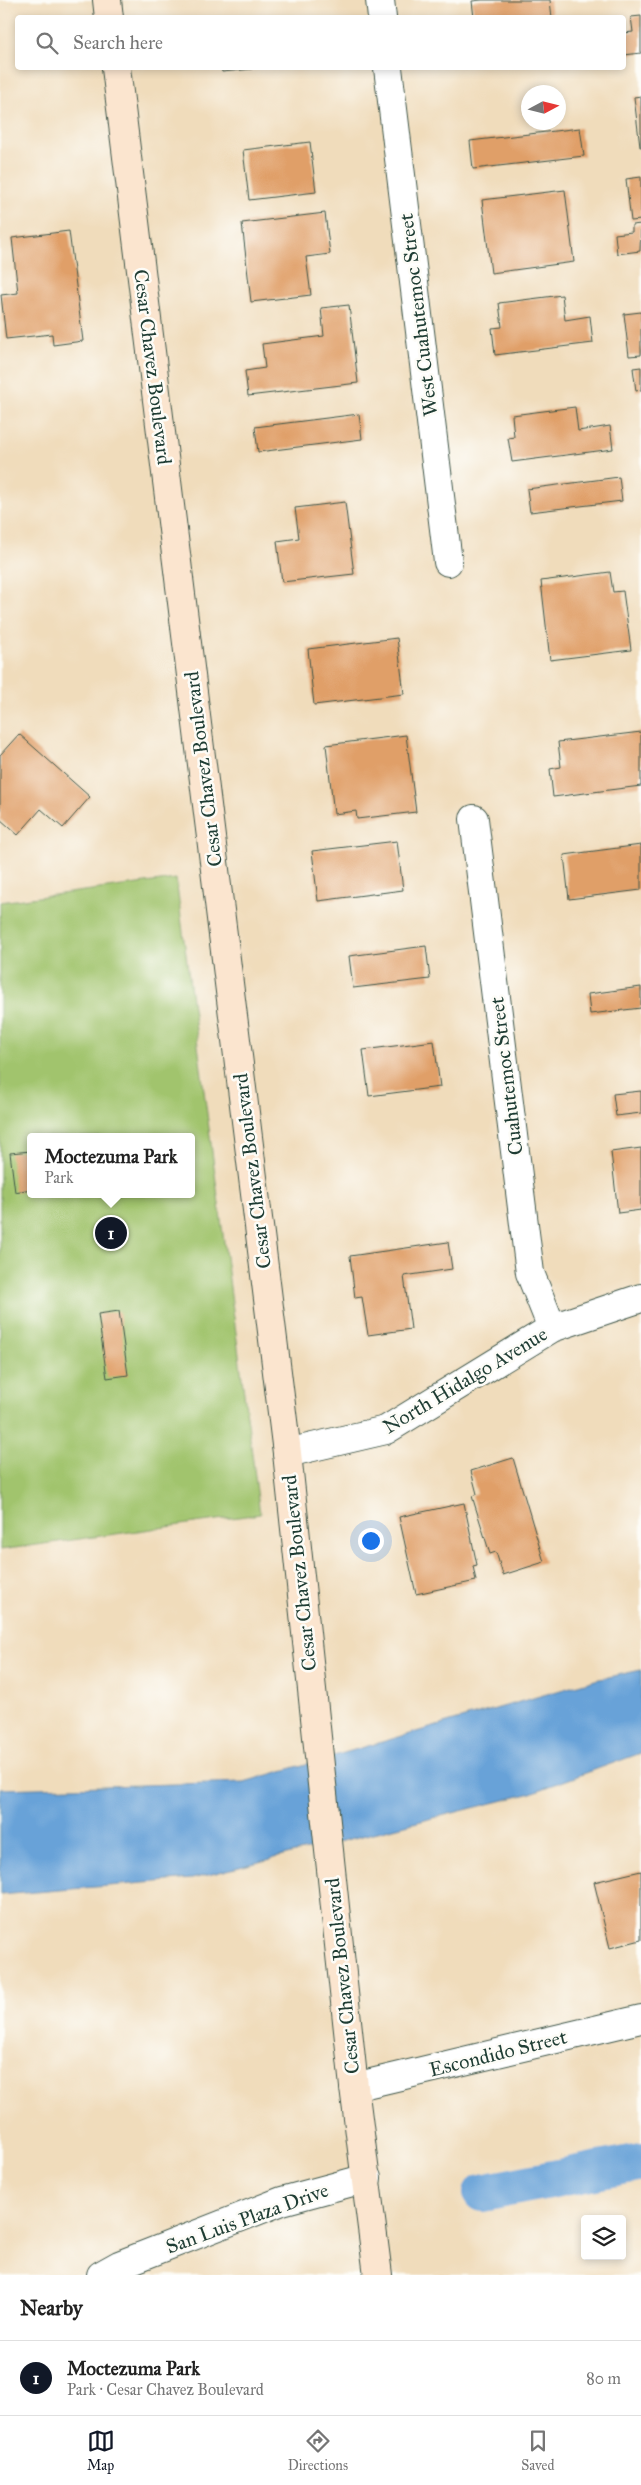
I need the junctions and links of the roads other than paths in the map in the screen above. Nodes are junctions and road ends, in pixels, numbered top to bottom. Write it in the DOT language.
graph roads {
  1 [pos="107,0"];
  2 [pos="380,0"];
  3 [pos="109,15"];
  4 [pos="382,15"];
  5 [pos="116,70"];
  6 [pos="388,70"];
  7 [pos="448,562"];
  8 [pos="474,820"];
  9 [pos="641,1298"];
  10 [pos="552,1328"];
  11 [pos="286,1453"];
  12 [pos="641,2019"];
  13 [pos="354,2087"];
  14 [pos="367,2178"];
  15 [pos="101,2275"];
  16 [pos="378,2275"];
  1 -- 3 [label="street"];
  2 -- 4 [label="street"];
  5 -- 11 [label="street, Cesar Chavez Boulevard"];
  6 -- 7 [label="street, West Cuahutemoc Street"];
  8 -- 10 [label="street, Cuahutemoc Street"];
  9 -- 10 [label="street, North Hidalgo Avenue"];
  10 -- 11 [label="street, North Hidalgo Avenue"];
  11 -- 13 [label="street, Cesar Chavez Boulevard"];
  12 -- 13 [label="street, Escondido Street"];
  13 -- 14 [label="street, Cesar Chavez Boulevard"];
  14 -- 15 [label="street, San Luis Plaza Drive"];
  14 -- 16 [label="street, Cesar Chavez Boulevard"];
}
